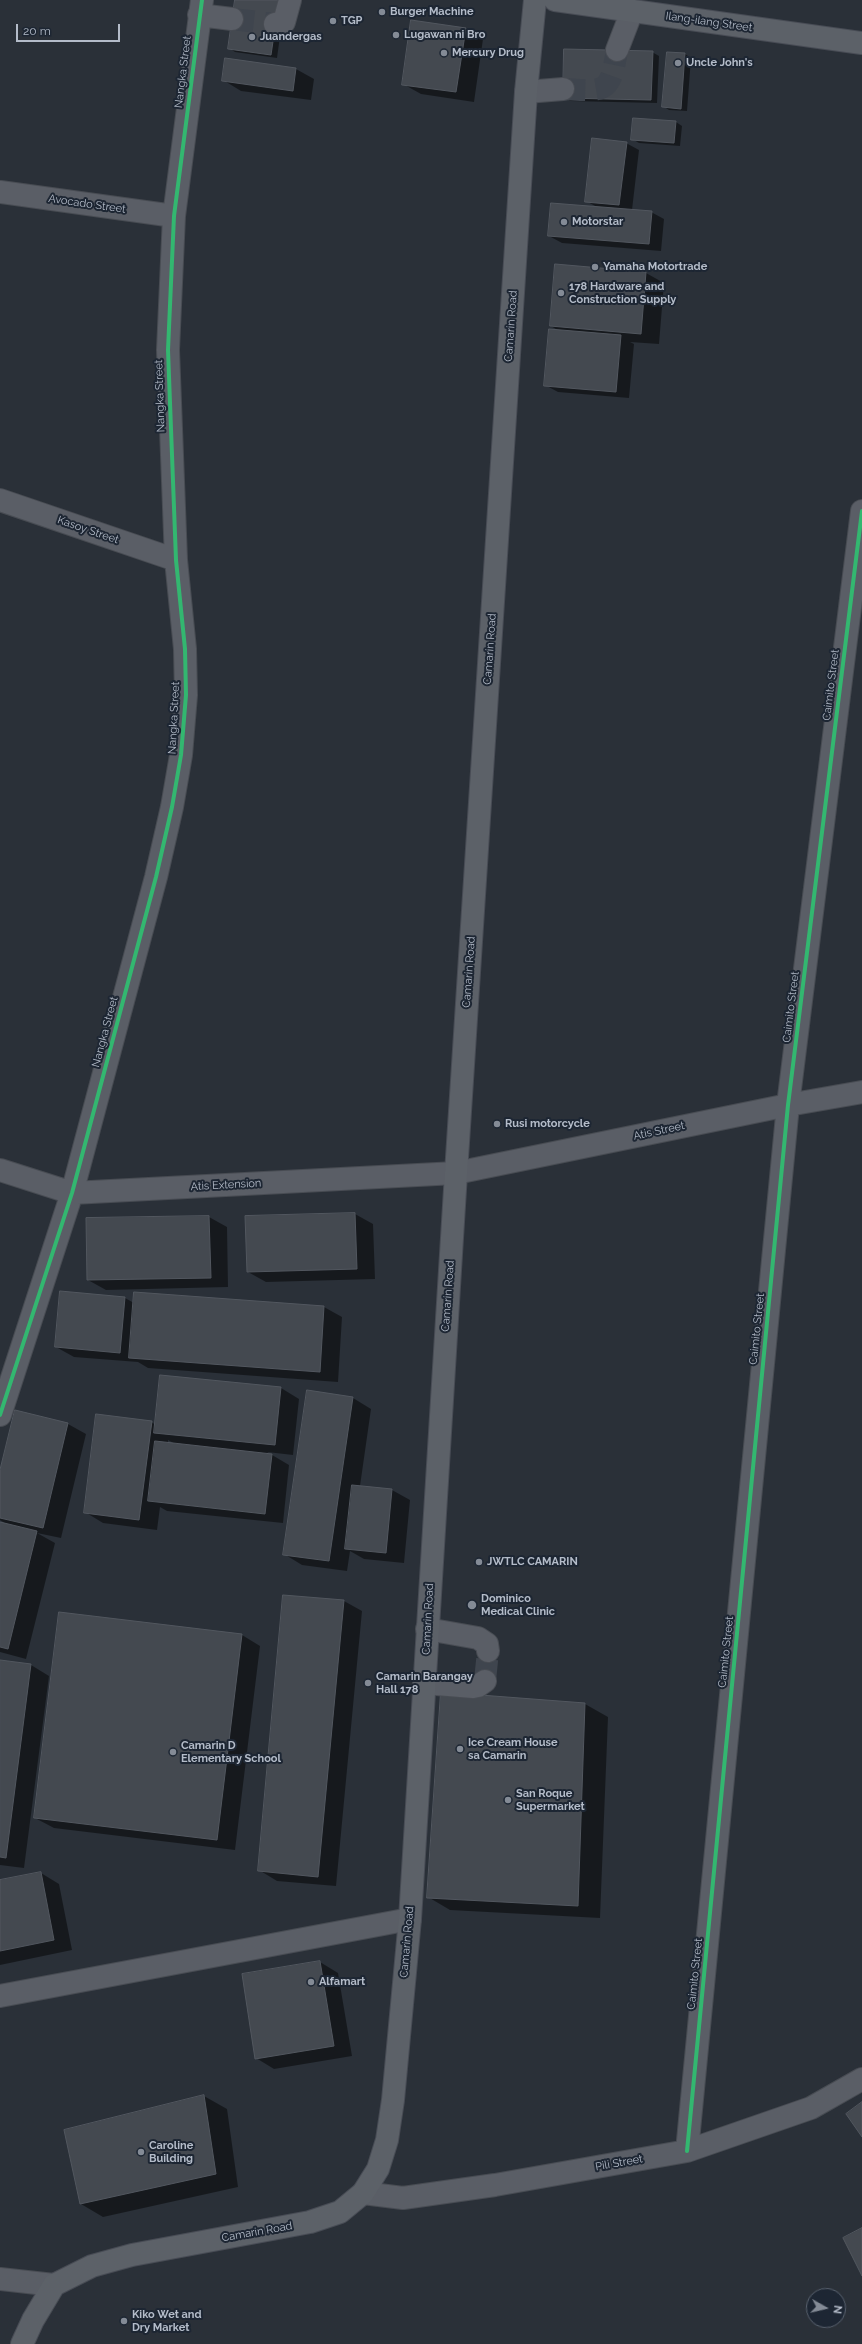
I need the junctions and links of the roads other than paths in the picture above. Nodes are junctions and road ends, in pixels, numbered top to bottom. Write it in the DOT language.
graph roads {
  1 [pos="290,0"];
  2 [pos="535,0"];
  3 [pos="555,0"];
  4 [pos="200,7"];
  5 [pos="632,11"];
  6 [pos="232,20"];
  7 [pos="275,24"];
  8 [pos="862,43"];
  9 [pos="617,50"];
  10 [pos="563,89"];
  11 [pos="526,92"];
  12 [pos="0,192"];
  13 [pos="174,216"];
  14 [pos="0,500"];
  15 [pos="862,511"];
  16 [pos="176,560"];
  17 [pos="862,1092"];
  18 [pos="788,1105"];
  19 [pos="0,1170"];
  20 [pos="456,1173"];
  21 [pos="72,1193"];
  22 [pos="0,1415"];
  23 [pos="428,1628"];
  24 [pos="488,1651"];
  25 [pos="484,1680"];
  26 [pos="424,1683"];
  27 [pos="410,1919"];
  28 [pos="0,1996"];
  29 [pos="862,2079"];
  30 [pos="687,2151"];
  31 [pos="363,2193"];
  32 [pos="0,2279"];
  33 [pos="54,2285"];
  34 [pos="22,2344"];
  1 -- 7 [label="street"];
  2 -- 11 [label="main road, Camarin Road"];
  3 -- 5 [label="main road, Ilang-ilang Street"];
  4 -- 6 [label="street"];
  4 -- 13 [label="street, Nangka Street"];
  5 -- 8 [label="main road, Ilang-ilang Street"];
  5 -- 9 [label="street"];
  10 -- 11 [label="street"];
  11 -- 20 [label="main road, Camarin Road"];
  12 -- 13 [label="street, Avocado Street"];
  13 -- 16 [label="street, Nangka Street"];
  14 -- 16 [label="street, Kasoy Street"];
  15 -- 18 [label="street, Caimito Street"];
  16 -- 21 [label="street, Nangka Street"];
  17 -- 18 [label="street, Atis Street"];
  18 -- 20 [label="street, Atis Street"];
  18 -- 30 [label="street, Caimito Street"];
  19 -- 21 [label="street, Atis Extension"];
  20 -- 21 [label="street, Atis Extension"];
  20 -- 23 [label="main road, Camarin Road"];
  21 -- 22 [label="street, Nangka Street"];
  23 -- 24 [label="street"];
  23 -- 26 [label="main road, Camarin Road"];
  25 -- 26 [label="street"];
  26 -- 27 [label="main road, Camarin Road"];
  27 -- 28 [label="street"];
  27 -- 31 [label="main road, Camarin Road"];
  29 -- 30 [label="street, Pili Street"];
  30 -- 31 [label="street, Pili Street"];
  31 -- 33 [label="main road, Camarin Road"];
  32 -- 33 [label="street"];
  33 -- 34 [label="main road"];
}
